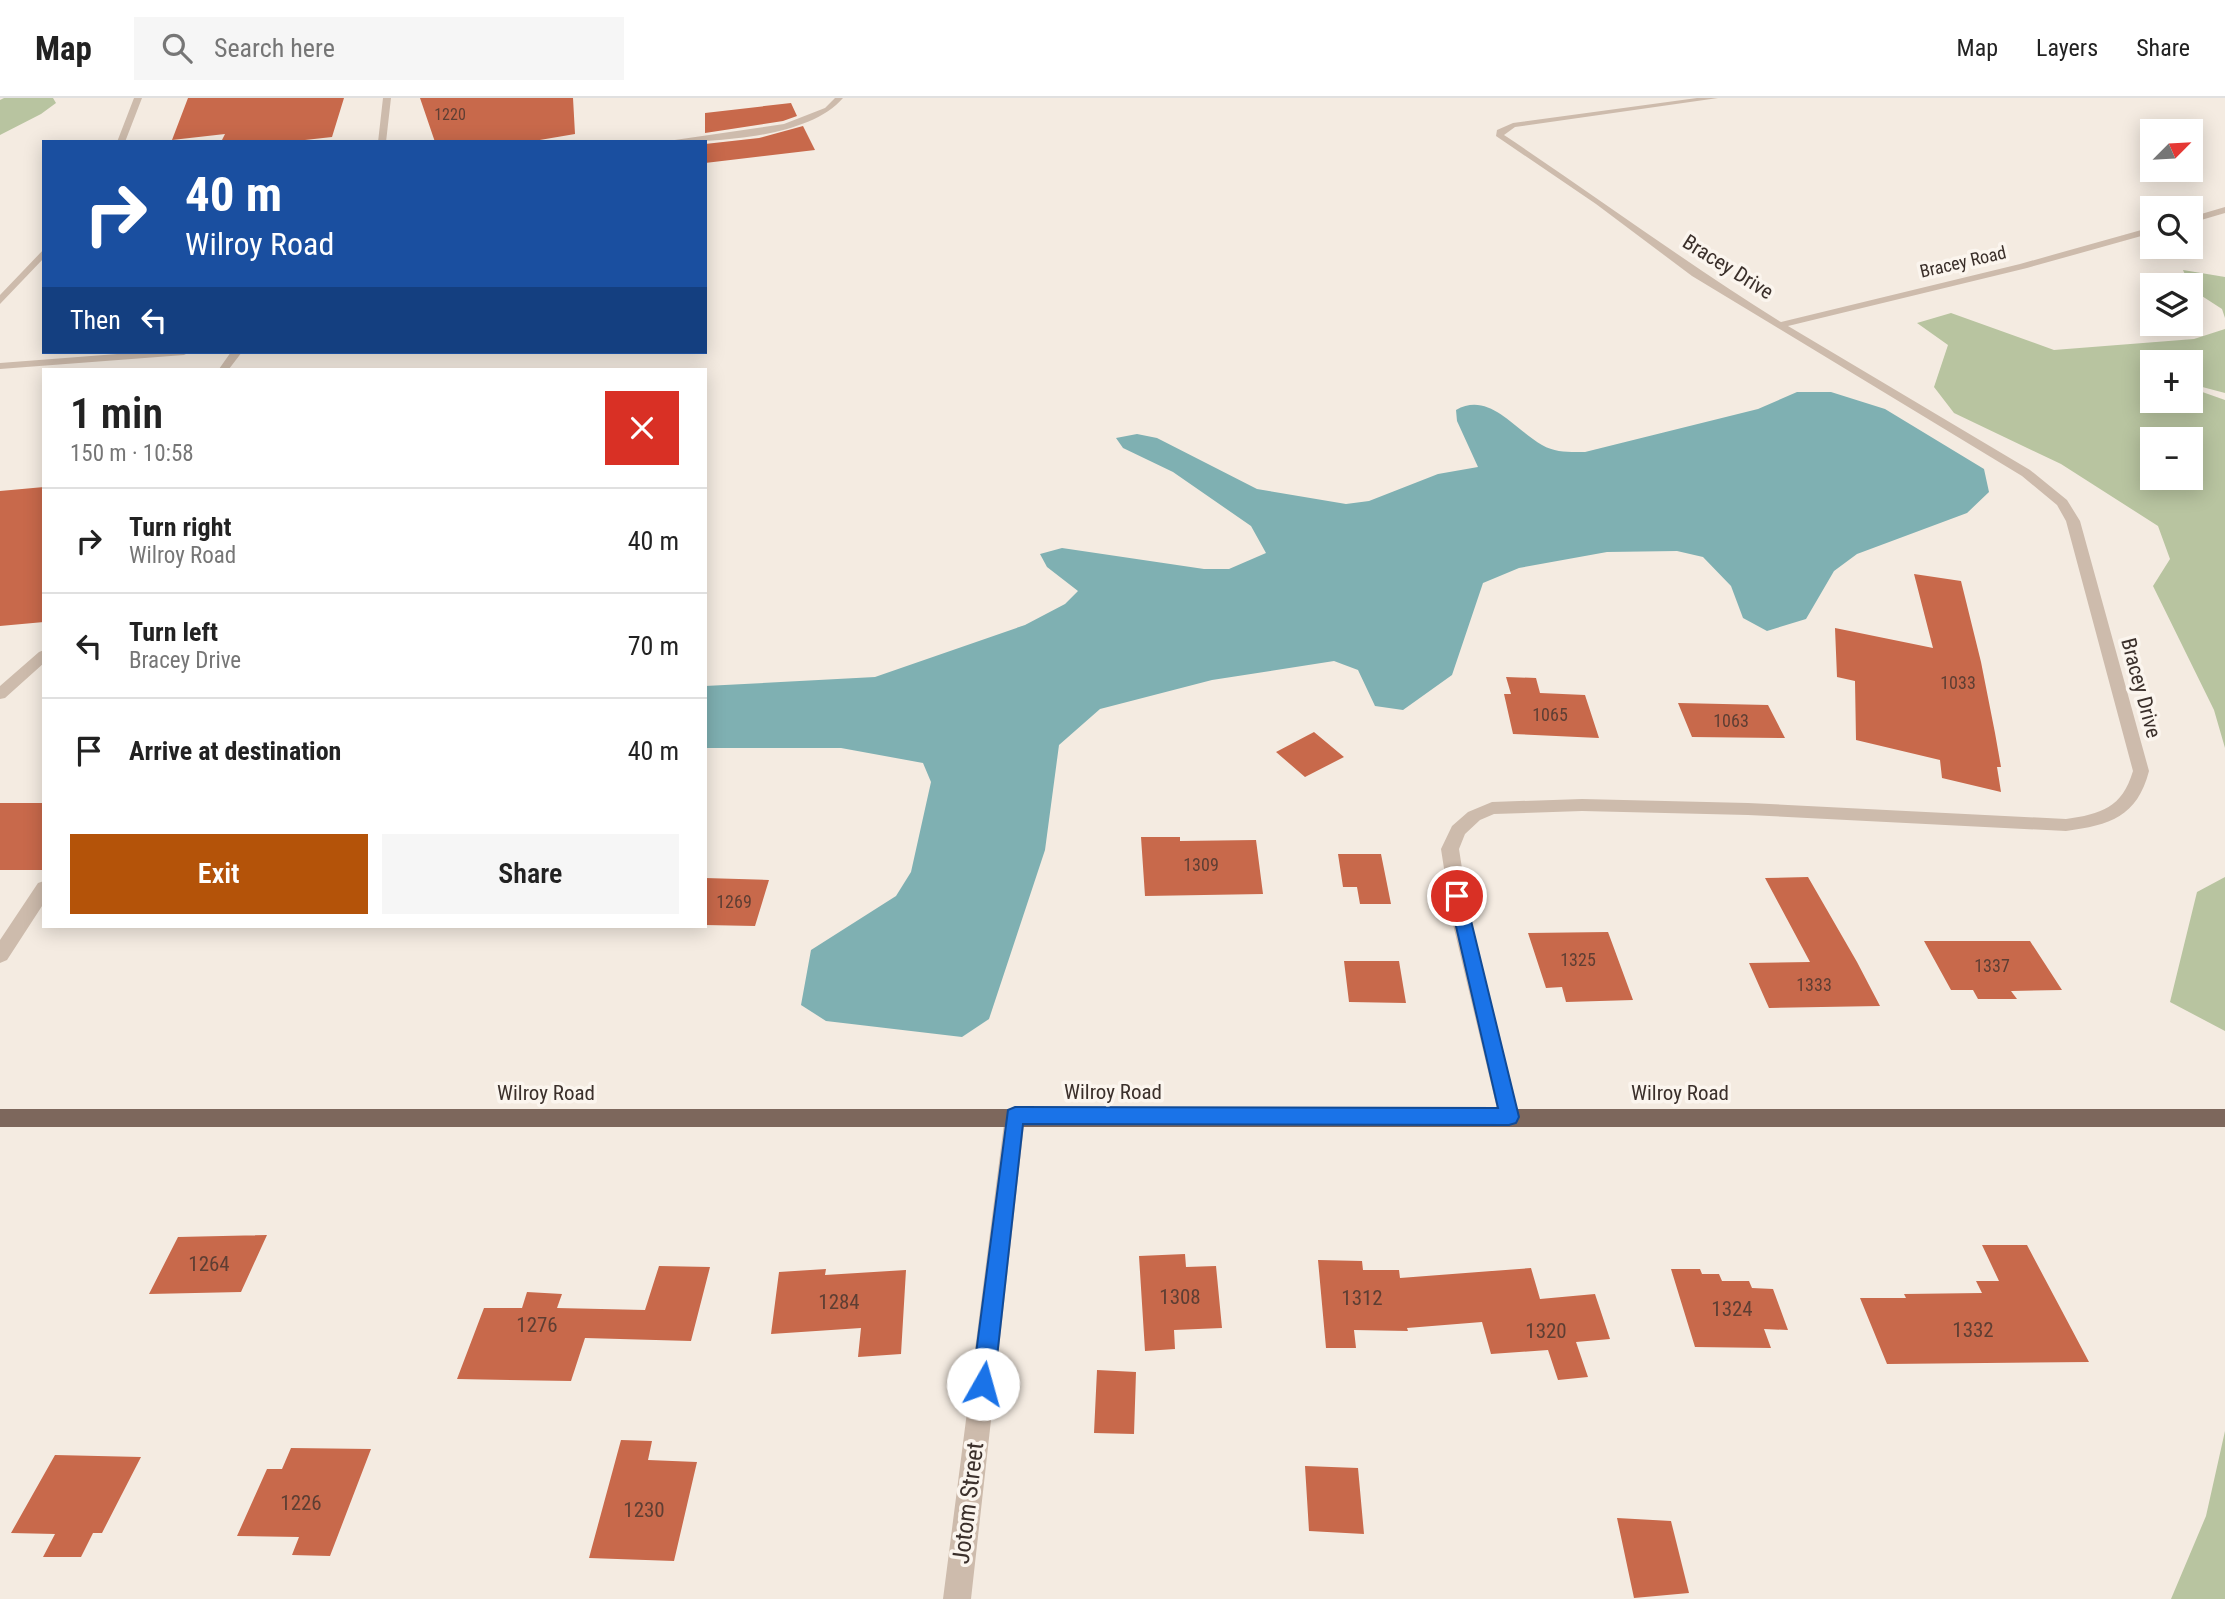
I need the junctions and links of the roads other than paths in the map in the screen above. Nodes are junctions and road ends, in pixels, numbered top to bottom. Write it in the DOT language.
graph roads {
  1 [pos="138,98"];
  2 [pos="387,98"];
  3 [pos="839,98"];
  4 [pos="1714,98"];
  5 [pos="122,140"];
  6 [pos="382,140"];
  7 [pos="681,140"];
  8 [pos="2225,210"];
  9 [pos="2203,216"];
  10 [pos="2140,233"];
  11 [pos="42,254"];
  12 [pos="0,301"];
  13 [pos="1780,325"];
  14 [pos="158,354"];
  15 [pos="0,366"];
  16 [pos="42,657"];
  17 [pos="0,694"];
  18 [pos="42,891"];
  19 [pos="0,955"];
  20 [pos="1015,1116"];
  21 [pos="1509,1117"];
  22 [pos="0,1118"];
  23 [pos="2225,1118"];
  24 [pos="957,1599"];
  1 -- 5 [label="street"];
  2 -- 6 [label="street"];
  3 -- 7 [label="street"];
  4 -- 13 [label="street, Bracey Drive"];
  8 -- 9 [label="street"];
  10 -- 13 [label="street, Bracey Road"];
  11 -- 12 [label="street"];
  13 -- 21 [label="street, Bracey Drive"];
  14 -- 15 [label="street"];
  16 -- 17 [label="street"];
  18 -- 19 [label="street"];
  20 -- 21 [label="main road, Wilroy Road"];
  20 -- 22 [label="main road, Wilroy Road"];
  20 -- 24 [label="street, Jotom Street"];
  21 -- 23 [label="main road, Wilroy Road"];
}
